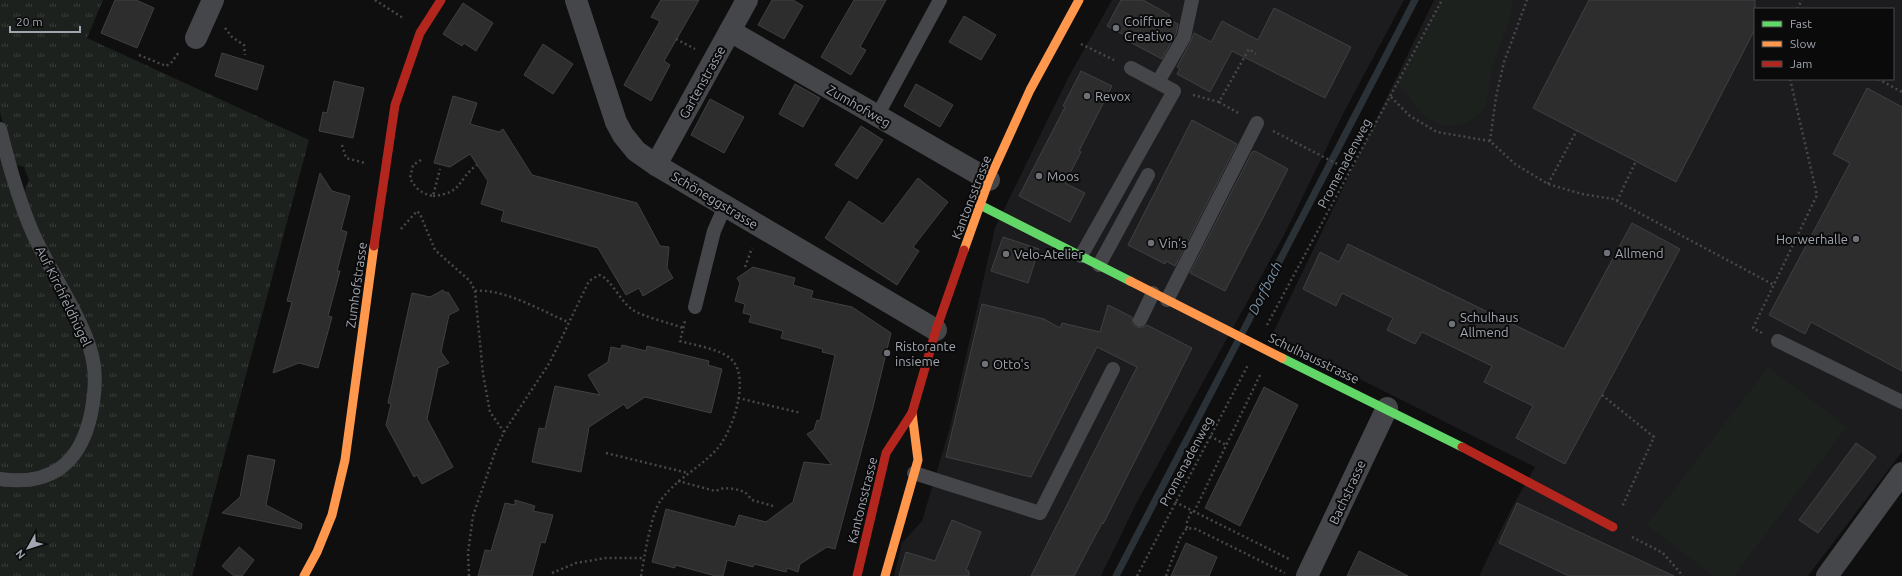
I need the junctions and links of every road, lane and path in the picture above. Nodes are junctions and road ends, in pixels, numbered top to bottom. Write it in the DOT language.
graph roads {
  1 [pos="213,0"];
  2 [pos="375,0"];
  3 [pos="441,0"];
  4 [pos="576,0"];
  5 [pos="747,0"];
  6 [pos="940,0"];
  7 [pos="1079,0"];
  8 [pos="1192,0"];
  9 [pos="1442,0"];
  10 [pos="1527,0"];
  11 [pos="200,30"];
  12 [pos="422,30"];
  13 [pos="730,31"];
  14 [pos="1058,37"];
  15 [pos="1256,54"];
  16 [pos="139,55"];
  17 [pos="245,55"];
  18 [pos="1132,68"];
  19 [pos="1790,80"];
  20 [pos="1880,80"];
  21 [pos="1158,82"];
  22 [pos="1174,91"];
  23 [pos="1902,92"];
  24 [pos="1391,97"];
  25 [pos="877,116"];
  26 [pos="1257,123"];
  27 [pos="0,129"];
  28 [pos="1577,130"];
  29 [pos="1490,141"];
  30 [pos="1314,152"];
  31 [pos="420,160"];
  32 [pos="1636,162"];
  33 [pos="477,165"];
  34 [pos="656,165"];
  35 [pos="440,169"];
  36 [pos="1351,171"];
  37 [pos="1148,175"];
  38 [pos="989,180"];
  39 [pos="1548,184"];
  40 [pos="433,196"];
  41 [pos="1617,201"];
  42 [pos="980,205"];
  43 [pos="725,206"];
  44 [pos="374,244"];
  45 [pos="751,251"];
  46 [pos="1081,256"];
  47 [pos="1099,265"];
  48 [pos="745,266"];
  49 [pos="1774,285"];
  50 [pos="475,291"];
  51 [pos="1153,293"];
  52 [pos="1167,300"];
  53 [pos="695,307"];
  54 [pos="1140,320"];
  55 [pos="568,322"];
  56 [pos="683,328"];
  57 [pos="936,330"];
  58 [pos="1266,331"];
  59 [pos="1778,341"];
  60 [pos="1250,361"];
  61 [pos="1114,369"];
  62 [pos="1263,370"];
  63 [pos="1602,395"];
  64 [pos="738,398"];
  65 [pos="1902,402"];
  66 [pos="1387,408"];
  67 [pos="801,413"];
  68 [pos="912,413"];
  69 [pos="504,432"];
  70 [pos="1210,436"];
  71 [pos="1226,445"];
  72 [pos="606,452"];
  73 [pos="688,473"];
  74 [pos="914,473"];
  75 [pos="1902,473"];
  76 [pos="0,479"];
  77 [pos="678,481"];
  78 [pos="1175,502"];
  79 [pos="773,506"];
  80 [pos="1193,511"];
  81 [pos="1613,527"];
  82 [pos="1187,528"];
  83 [pos="644,558"];
  84 [pos="1290,560"];
  85 [pos="552,573"];
  86 [pos="304,576"];
  87 [pos="469,576"];
  88 [pos="641,576"];
  89 [pos="857,576"];
  90 [pos="885,576"];
  91 [pos="1137,576"];
  92 [pos="1166,576"];
  93 [pos="1299,576"];
  94 [pos="1684,576"];
  95 [pos="1827,576"];
  1 -- 11 [label="street"];
  2 -- 12 [label="path"];
  3 -- 12 [label="street, Zumhofstrasse"];
  4 -- 34 [label="street, Schöneggstrasse"];
  5 -- 13 [label="street, Gartenstrasse"];
  6 -- 25 [label="lane"];
  7 -- 14 [label="street, Kantonsstrasse"];
  8 -- 21 [label="lane"];
  9 -- 24 [label="path, Promenadenweg"];
  10 -- 29 [label="path"];
  11 -- 16 [label="path"];
  11 -- 17 [label="path"];
  12 -- 44 [label="street, Zumhofstrasse"];
  13 -- 25 [label="street, Zumhofweg"];
  13 -- 34 [label="street, Gartenstrasse"];
  14 -- 18 [label="path"];
  14 -- 38 [label="street, Kantonsstrasse"];
  15 -- 22 [label="path"];
  18 -- 21 [label="lane"];
  19 -- 49 [label="path"];
  20 -- 23 [label="path"];
  21 -- 22 [label="lane"];
  22 -- 46 [label="lane"];
  24 -- 29 [label="path"];
  24 -- 36 [label="path, Promenadenweg"];
  25 -- 38 [label="street, Zumhofweg"];
  26 -- 52 [label="lane"];
  27 -- 76 [label="lane, Auf Kirchfeldhügel"];
  28 -- 39 [label="path"];
  29 -- 39 [label="path"];
  30 -- 36 [label="path"];
  31 -- 40 [label="path"];
  32 -- 41 [label="path"];
  33 -- 40 [label="path"];
  34 -- 43 [label="street, Schöneggstrasse"];
  35 -- 40 [label="path"];
  36 -- 58 [label="path, Promenadenweg"];
  37 -- 47 [label="lane"];
  38 -- 42 [label="street, Kantonsstrasse"];
  39 -- 41 [label="path"];
  41 -- 49 [label="path"];
  42 -- 46 [label="street, Schulhausstrasse"];
  42 -- 57 [label="street, Kantonsstrasse"];
  43 -- 53 [label="lane"];
  43 -- 57 [label="street, Schöneggstrasse"];
  44 -- 50 [label="path"];
  44 -- 86 [label="street, Zumhofstrasse"];
  45 -- 48 [label="path"];
  46 -- 47 [label="street, Schulhausstrasse"];
  47 -- 51 [label="street, Schulhausstrasse"];
  49 -- 59 [label="path"];
  50 -- 55 [label="path"];
  50 -- 69 [label="path"];
  51 -- 52 [label="street, Schulhausstrasse"];
  51 -- 54 [label="lane"];
  52 -- 66 [label="street, Schulhausstrasse"];
  53 -- 56 [label="path"];
  55 -- 56 [label="path"];
  55 -- 69 [label="path"];
  56 -- 64 [label="path"];
  57 -- 68 [label="street, Kantonsstrasse"];
  59 -- 65 [label="lane"];
  60 -- 70 [label="path, Promenadenweg"];
  61 -- 74 [label="lane"];
  62 -- 71 [label="path"];
  63 -- 81 [label="path"];
  64 -- 67 [label="path"];
  64 -- 73 [label="path"];
  66 -- 81 [label="street, Schulhausstrasse"];
  66 -- 93 [label="street, Bachstrasse"];
  68 -- 74 [label="street, Kantonsstrasse"];
  68 -- 89 [label="street, Kantonsstrasse"];
  69 -- 87 [label="path"];
  70 -- 71 [label="path"];
  70 -- 78 [label="path, Promenadenweg"];
  71 -- 80 [label="path"];
  72 -- 73 [label="path"];
  73 -- 77 [label="path"];
  74 -- 90 [label="street, Kantonsstrasse"];
  75 -- 95 [label="street"];
  77 -- 79 [label="path"];
  77 -- 83 [label="path"];
  78 -- 80 [label="path"];
  78 -- 91 [label="path, Promenadenweg"];
  80 -- 82 [label="path"];
  80 -- 84 [label="path"];
  81 -- 94 [label="path"];
  82 -- 92 [label="path"];
  82 -- 93 [label="path"];
  83 -- 85 [label="path"];
  83 -- 88 [label="path"];
}
